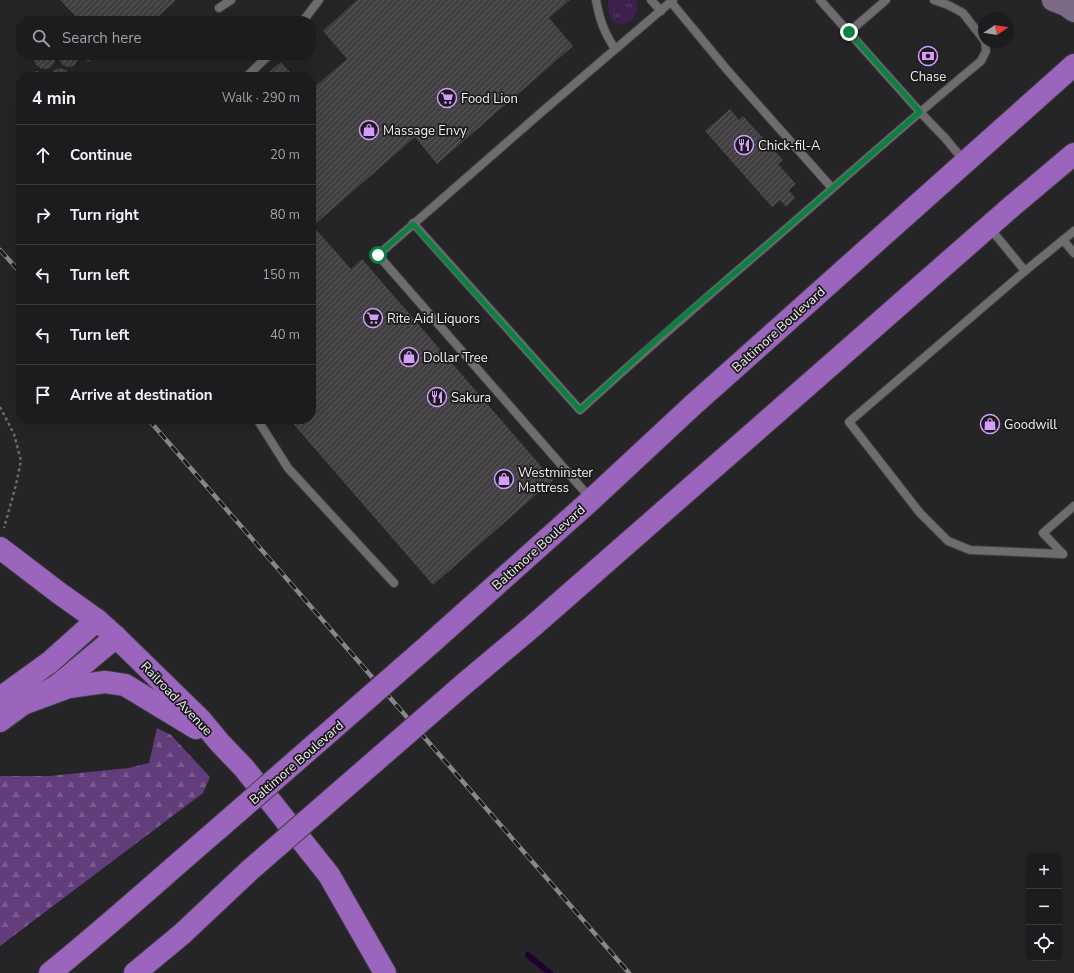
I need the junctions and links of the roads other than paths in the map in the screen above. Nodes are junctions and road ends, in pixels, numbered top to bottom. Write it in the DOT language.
graph roads {
  1 [pos="230,0"];
  2 [pos="319,0"];
  3 [pos="596,0"];
  4 [pos="651,0"];
  5 [pos="820,0"];
  6 [pos="886,0"];
  7 [pos="934,0"];
  8 [pos="672,1"];
  9 [pos="219,8"];
  10 [pos="661,11"];
  11 [pos="307,16"];
  12 [pos="849,32"];
  13 [pos="978,33"];
  14 [pos="985,48"];
  15 [pos="616,49"];
  16 [pos="264,60"];
  17 [pos="1074,65"];
  18 [pos="251,72"];
  19 [pos="920,112"];
  20 [pos="1074,154"];
  21 [pos="964,162"];
  22 [pos="1074,169"];
  23 [pos="832,188"];
  24 [pos="1011,207"];
  25 [pos="413,224"];
  26 [pos="988,227"];
  27 [pos="1074,231"];
  28 [pos="1063,240"];
  29 [pos="1074,253"];
  30 [pos="1025,271"];
  31 [pos="260,424"];
  32 [pos="591,500"];
  33 [pos="1074,506"];
  34 [pos="1,540"];
  35 [pos="394,583"];
  36 [pos="97,620"];
  37 [pos="116,636"];
  38 [pos="0,698"];
  39 [pos="23,704"];
  40 [pos="0,721"];
  41 [pos="220,743"];
  42 [pos="99,934"];
  43 [pos="34,973"];
  44 [pos="50,973"];
  45 [pos="135,973"];
  46 [pos="385,973"];
  1 -- 9 [label="lane"];
  2 -- 11 [label="lane"];
  3 -- 15 [label="lane"];
  4 -- 10 [label="lane"];
  5 -- 12 [label="lane"];
  6 -- 12 [label="lane"];
  7 -- 13 [label="lane"];
  8 -- 10 [label="lane"];
  8 -- 23 [label="lane"];
  10 -- 15 [label="lane"];
  12 -- 19 [label="lane"];
  14 -- 19 [label="lane"];
  15 -- 25 [label="lane"];
  16 -- 18 [label="lane"];
  17 -- 21 [label="highway, Baltimore Boulevard"];
  19 -- 21 [label="lane"];
  19 -- 23 [label="lane"];
  20 -- 24 [label="highway"];
  21 -- 32 [label="highway, Baltimore Boulevard"];
  22 -- 24 [label="highway"];
  23 -- 25 [label="lane"];
  24 -- 26 [label="highway"];
  25 -- 32 [label="lane"];
  26 -- 30 [label="lane"];
  26 -- 45 [label="highway, bridge"];
  27 -- 28 [label="lane"];
  28 -- 29 [label="lane"];
  28 -- 30 [label="lane"];
  30 -- 33 [label="lane"];
  31 -- 35 [label="lane"];
  32 -- 42 [label="highway, Baltimore Boulevard, bridge"];
  34 -- 36 [label="highway, Railroad Avenue"];
  36 -- 37 [label="highway, Railroad Avenue"];
  36 -- 38 [label="highway"];
  37 -- 39 [label="highway"];
  37 -- 41 [label="highway, Railroad Avenue"];
  39 -- 40 [label="highway"];
  39 -- 41 [label="highway"];
  41 -- 46 [label="highway, Railroad Avenue"];
  42 -- 43 [label="highway"];
  42 -- 44 [label="highway, Baltimore Boulevard"];
}
